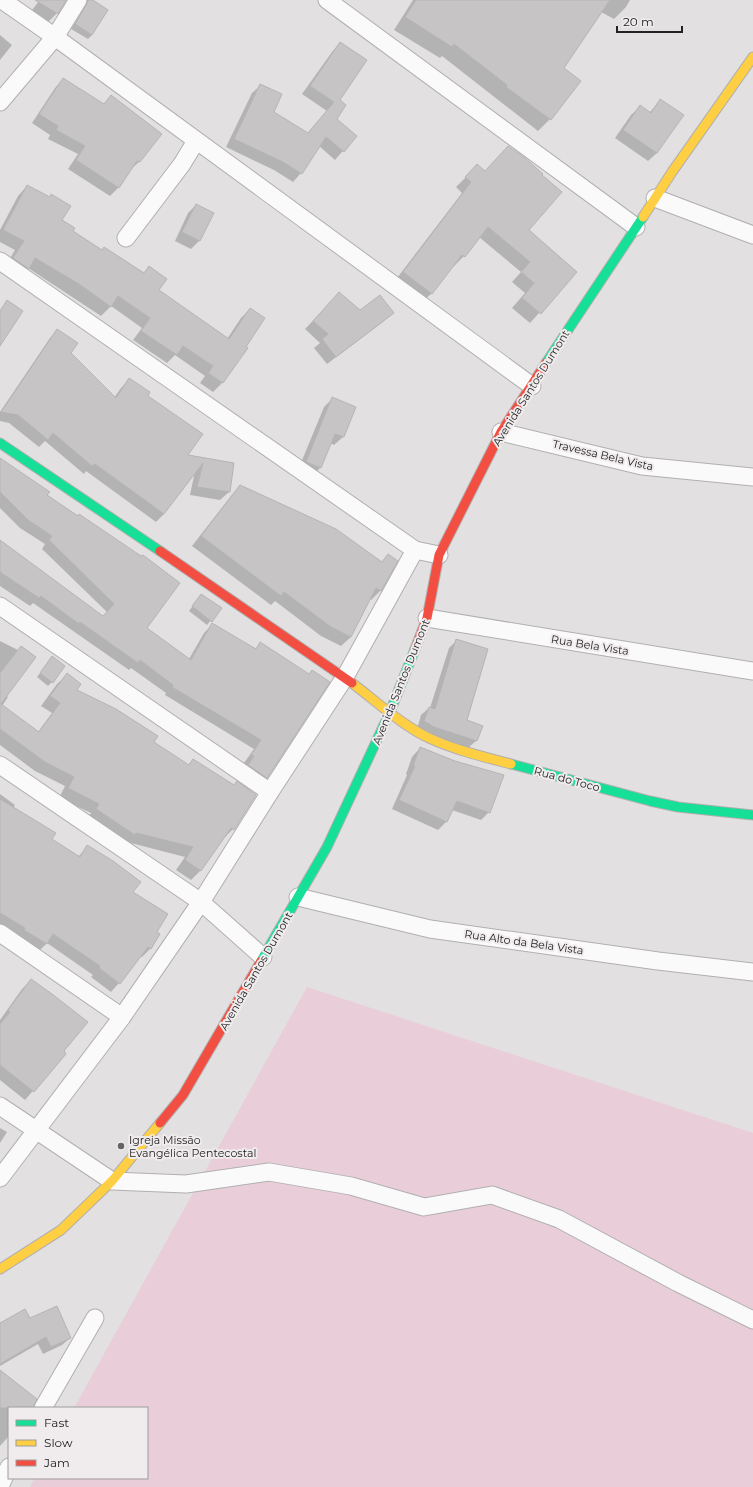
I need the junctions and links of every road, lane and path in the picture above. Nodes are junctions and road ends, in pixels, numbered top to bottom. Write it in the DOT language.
graph roads {
  1 [pos="2,0"];
  2 [pos="78,0"];
  3 [pos="327,0"];
  4 [pos="55,37"];
  5 [pos="753,57"];
  6 [pos="0,102"];
  7 [pos="196,141"];
  8 [pos="655,198"];
  9 [pos="636,227"];
  10 [pos="753,235"];
  11 [pos="126,238"];
  12 [pos="0,261"];
  13 [pos="532,386"];
  14 [pos="501,432"];
  15 [pos="0,443"];
  16 [pos="753,478"];
  17 [pos="415,550"];
  18 [pos="439,555"];
  19 [pos="0,606"];
  20 [pos="427,618"];
  21 [pos="753,671"];
  22 [pos="345,677"];
  23 [pos="390,712"];
  24 [pos="0,765"];
  25 [pos="270,792"];
  26 [pos="753,815"];
  27 [pos="298,898"];
  28 [pos="201,902"];
  29 [pos="0,933"];
  30 [pos="263,957"];
  31 [pos="753,972"];
  32 [pos="122,1017"];
  33 [pos="0,1106"];
  34 [pos="36,1131"];
  35 [pos="0,1178"];
  36 [pos="112,1181"];
  37 [pos="0,1269"];
  38 [pos="95,1318"];
  39 [pos="753,1320"];
  40 [pos="44,1407"];
  41 [pos="8,1468"];
  42 [pos="0,1486"];
  1 -- 4 [label="street"];
  2 -- 4 [label="street"];
  3 -- 9 [label="street"];
  4 -- 6 [label="street"];
  4 -- 7 [label="street"];
  5 -- 8 [label="main road, Avenida Santos Dumont"];
  7 -- 11 [label="street"];
  7 -- 13 [label="street"];
  8 -- 9 [label="main road, Avenida Santos Dumont"];
  8 -- 10 [label="street"];
  9 -- 13 [label="main road, Avenida Santos Dumont"];
  12 -- 17 [label="street"];
  13 -- 14 [label="main road, Avenida Santos Dumont"];
  14 -- 16 [label="street, Travessa Bela Vista"];
  14 -- 18 [label="main road, Avenida Santos Dumont"];
  15 -- 22 [label="main road, Rua do Toco"];
  17 -- 18 [label="street"];
  17 -- 22 [label="street"];
  18 -- 20 [label="main road, Avenida Santos Dumont"];
  19 -- 25 [label="street"];
  20 -- 21 [label="street, Rua Bela Vista"];
  20 -- 23 [label="main road, Avenida Santos Dumont"];
  22 -- 23 [label="main road, Rua do Toco"];
  22 -- 25 [label="street"];
  23 -- 26 [label="main road, Rua do Toco"];
  23 -- 27 [label="main road, Avenida Santos Dumont"];
  24 -- 28 [label="street"];
  25 -- 28 [label="street"];
  27 -- 30 [label="main road, Avenida Santos Dumont"];
  27 -- 31 [label="street, Rua Alto da Bela Vista"];
  28 -- 30 [label="street"];
  28 -- 32 [label="street"];
  29 -- 32 [label="street"];
  30 -- 36 [label="main road, Avenida Santos Dumont"];
  32 -- 34 [label="street"];
  33 -- 34 [label="street"];
  34 -- 35 [label="street"];
  34 -- 36 [label="street"];
  36 -- 37 [label="main road, Avenida Santos Dumont"];
  36 -- 39 [label="street"];
  38 -- 40 [label="street"];
  41 -- 42 [label="street"];
}
